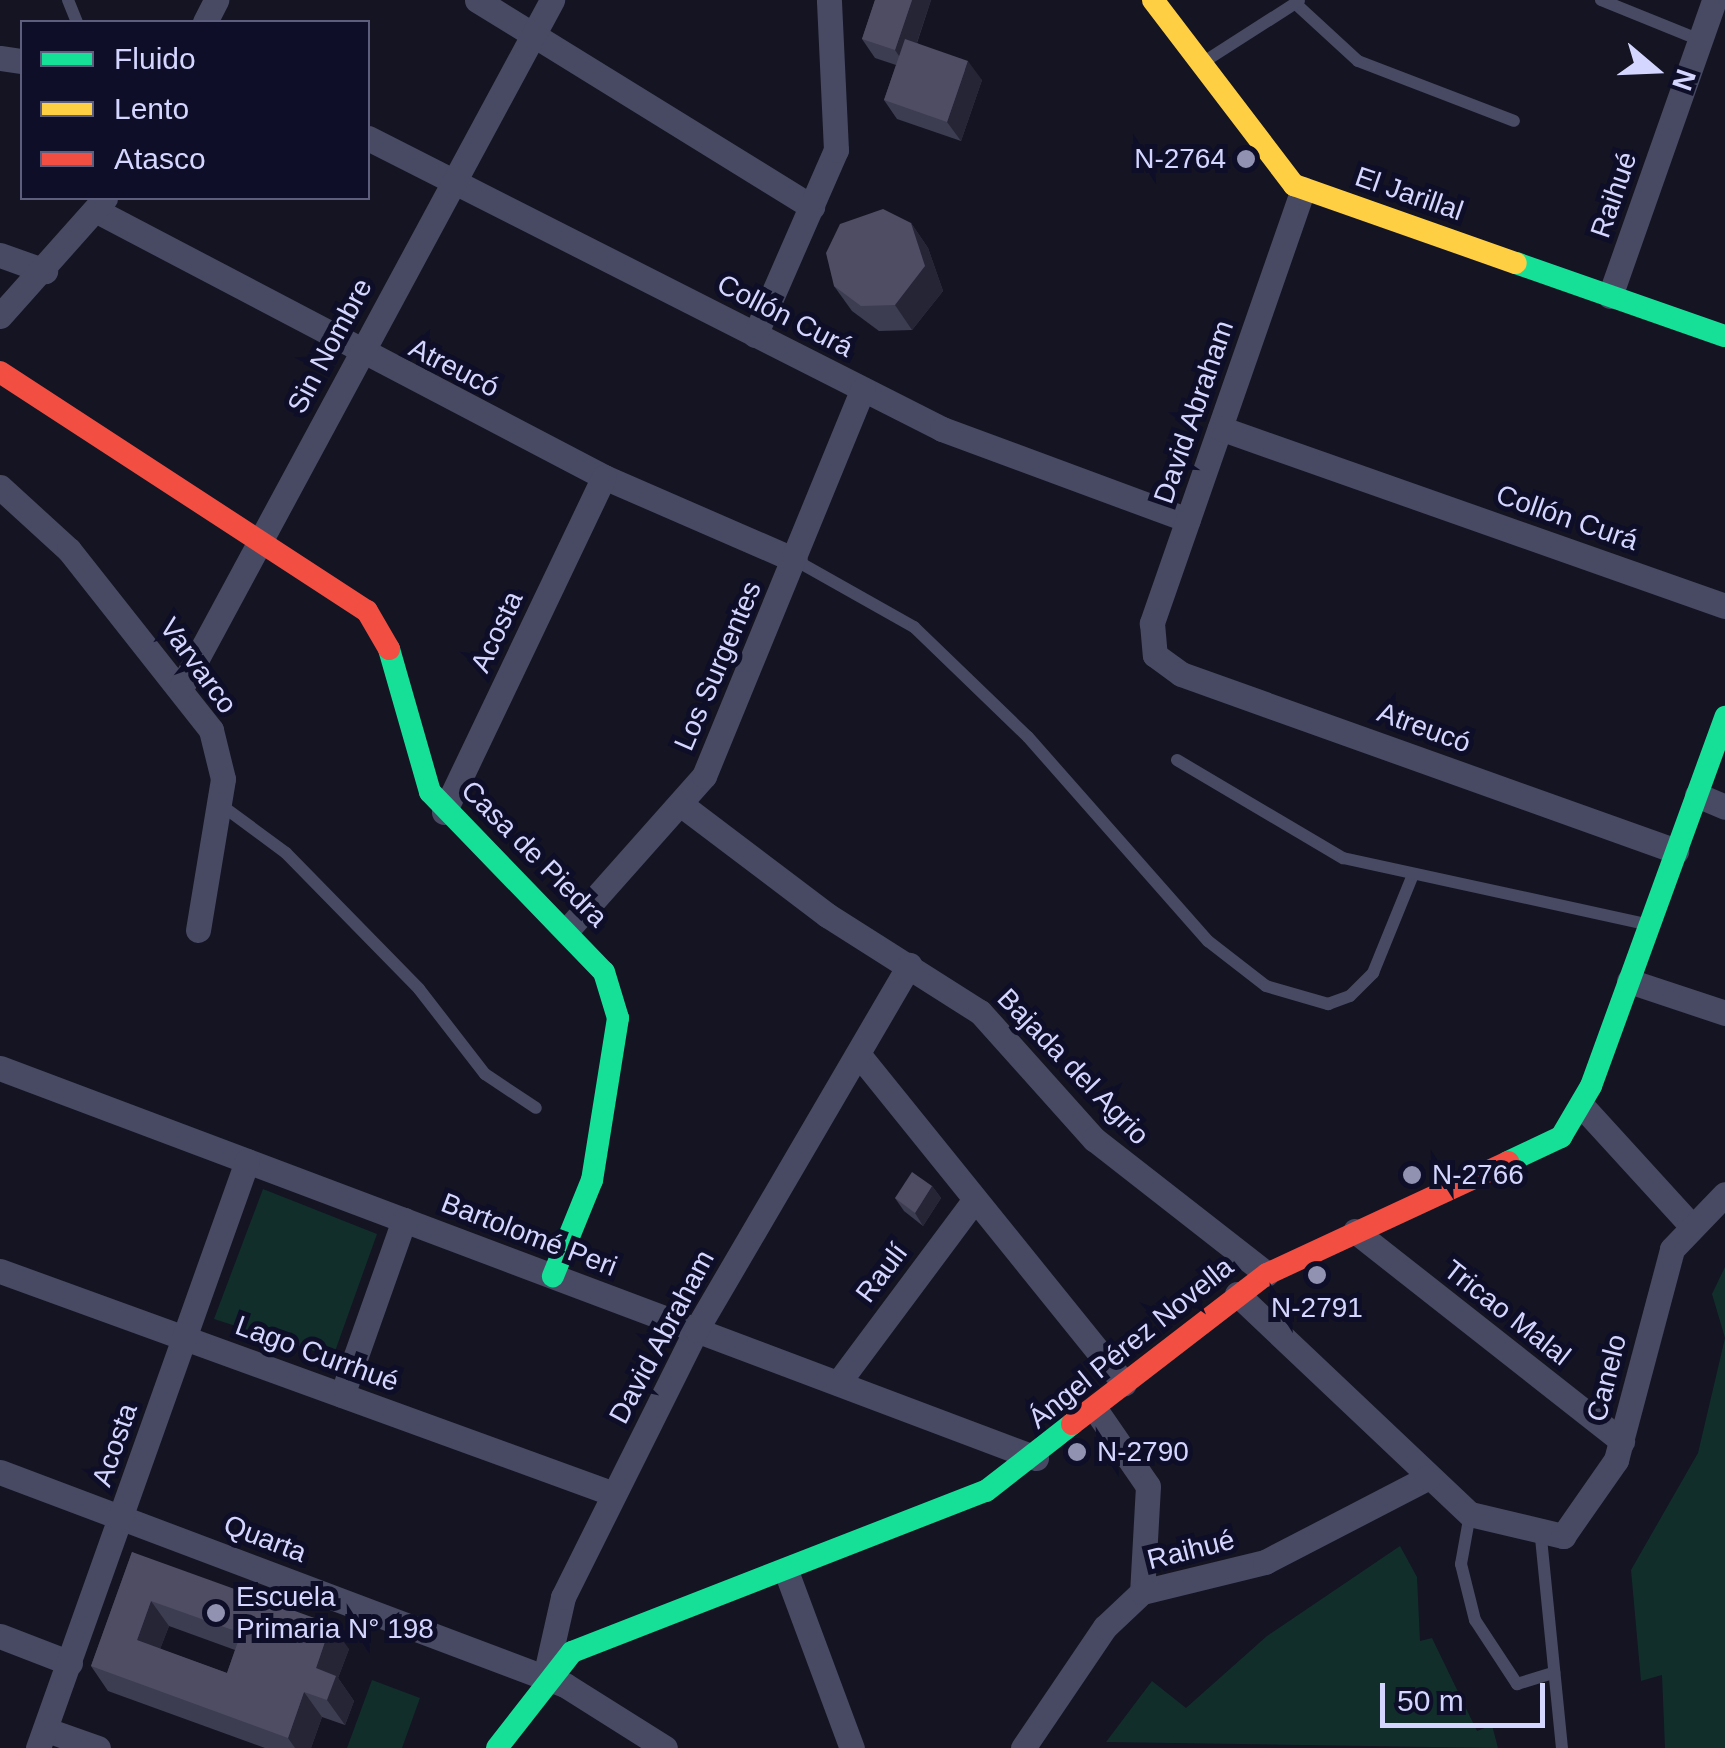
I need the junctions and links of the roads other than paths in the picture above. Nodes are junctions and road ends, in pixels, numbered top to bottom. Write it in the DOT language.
graph roads {
  1 [pos="478,0"];
  2 [pos="552,0"];
  3 [pos="829,0"];
  4 [pos="1153,0"];
  5 [pos="1601,0"];
  6 [pos="1714,0"];
  7 [pos="1298,2"];
  8 [pos="534,34"];
  9 [pos="1700,40"];
  10 [pos="1200,64"];
  11 [pos="1514,121"];
  12 [pos="370,139"];
  13 [pos="454,182"];
  14 [pos="1303,189"];
  15 [pos="101,204"];
  16 [pos="812,207"];
  17 [pos="0,256"];
  18 [pos="46,271"];
  19 [pos="1610,296"];
  20 [pos="0,316"];
  21 [pos="755,335"];
  22 [pos="1725,336"];
  23 [pos="360,354"];
  24 [pos="0,372"];
  25 [pos="864,390"];
  26 [pos="1220,428"];
  27 [pos="604,478"];
  28 [pos="0,488"];
  29 [pos="1188,520"];
  30 [pos="262,536"];
  31 [pos="794,560"];
  32 [pos="1725,606"];
  33 [pos="1154,656"];
  34 [pos="181,688"];
  35 [pos="1725,717"];
  36 [pos="1177,760"];
  37 [pos="1697,795"];
  38 [pos="222,805"];
  39 [pos="682,806"];
  40 [pos="1725,807"];
  41 [pos="444,812"];
  42 [pos="1676,851"];
  43 [pos="1412,877"];
  44 [pos="1649,925"];
  45 [pos="568,929"];
  46 [pos="198,930"];
  47 [pos="909,965"];
  48 [pos="1629,981"];
  49 [pos="1721,1014"];
  50 [pos="858,1056"];
  51 [pos="0,1068"];
  52 [pos="1582,1106"];
  53 [pos="536,1108"];
  54 [pos="247,1161"];
  55 [pos="1725,1194"];
  56 [pos="975,1200"];
  57 [pos="404,1220"];
  58 [pos="1689,1223"];
  59 [pos="1355,1231"];
  60 [pos="0,1271"];
  61 [pos="1267,1274"];
  62 [pos="553,1276"];
  63 [pos="1237,1294"];
  64 [pos="696,1330"];
  65 [pos="184,1338"];
  66 [pos="838,1383"];
  67 [pos="1124,1384"];
  68 [pos="342,1395"];
  69 [pos="1095,1409"];
  70 [pos="1622,1442"];
  71 [pos="1036,1458"];
  72 [pos="0,1472"];
  73 [pos="1429,1477"];
  74 [pos="614,1494"];
  75 [pos="1470,1514"];
  76 [pos="122,1518"];
  77 [pos="1552,1537"];
  78 [pos="786,1571"];
  79 [pos="1142,1592"];
  80 [pos="0,1636"];
  81 [pos="70,1663"];
  82 [pos="1554,1672"];
  83 [pos="545,1676"];
  84 [pos="42,1739"];
  85 [pos="98,1748"];
  86 [pos="497,1748"];
  87 [pos="666,1748"];
  88 [pos="852,1748"];
  89 [pos="1023,1748"];
  90 [pos="1562,1748"];
  1 -- 8 [label="street"];
  2 -- 8 [label="street, Sin Nombre"];
  3 -- 16 [label="street"];
  4 -- 10 [label="street, El Jarillal"];
  5 -- 9 [label="lane"];
  6 -- 9 [label="street, Raihué"];
  7 -- 10 [label="lane"];
  7 -- 11 [label="lane"];
  8 -- 13 [label="street, Sin Nombre"];
  8 -- 16 [label="street"];
  9 -- 19 [label="street, Raihué"];
  10 -- 14 [label="street, El Jarillal"];
  12 -- 13 [label="street, Collón Curá"];
  13 -- 21 [label="street, Collón Curá"];
  13 -- 23 [label="street, Sin Nombre"];
  14 -- 19 [label="street, El Jarillal"];
  14 -- 26 [label="street, David Abraham"];
  15 -- 18 [label="street"];
  15 -- 23 [label="street, Atreucó"];
  16 -- 21 [label="street"];
  17 -- 18 [label="street"];
  18 -- 20 [label="street"];
  19 -- 22 [label="street, El Jarillal"];
  21 -- 25 [label="street, Collón Curá"];
  23 -- 27 [label="street, Atreucó"];
  23 -- 30 [label="street, Sin Nombre"];
  24 -- 30 [label="street, Casa de Piedra"];
  25 -- 29 [label="street, Collón Curá"];
  25 -- 31 [label="street, Los Surgentes"];
  26 -- 29 [label="street, David Abraham"];
  26 -- 32 [label="street, Collón Curá"];
  27 -- 31 [label="street, Atreucó"];
  27 -- 41 [label="street, Acosta"];
  28 -- 34 [label="street, Varvarco"];
  29 -- 33 [label="street, David Abraham"];
  30 -- 34 [label="street, Sin Nombre"];
  30 -- 41 [label="street, Casa de Piedra"];
  31 -- 39 [label="street, Los Surgentes"];
  31 -- 43 [label="lane"];
  33 -- 42 [label="street, Atreucó"];
  34 -- 38 [label="street, Varvarco"];
  35 -- 37 [label="street, Ángel Pérez Novella"];
  36 -- 43 [label="lane"];
  37 -- 40 [label="street"];
  37 -- 42 [label="street, Ángel Pérez Novella"];
  38 -- 46 [label="street, Varvarco"];
  38 -- 53 [label="lane"];
  39 -- 45 [label="street, Los Surgentes"];
  39 -- 47 [label="street, Bajada del Agrio"];
  41 -- 45 [label="street, Casa de Piedra"];
  42 -- 44 [label="street, Ángel Pérez Novella"];
  43 -- 44 [label="lane"];
  44 -- 48 [label="street, Ángel Pérez Novella"];
  45 -- 62 [label="street, Casa de Piedra"];
  47 -- 50 [label="street, David Abraham"];
  47 -- 61 [label="street, Bajada del Agrio"];
  48 -- 49 [label="street"];
  48 -- 52 [label="street, Ángel Pérez Novella"];
  50 -- 56 [label="street"];
  50 -- 64 [label="street, David Abraham"];
  51 -- 54 [label="street, Bartolomé Peri"];
  52 -- 58 [label="street"];
  52 -- 59 [label="street, Ángel Pérez Novella"];
  54 -- 57 [label="street, Bartolomé Peri"];
  54 -- 65 [label="street, Acosta"];
  55 -- 58 [label="street"];
  56 -- 66 [label="street, Raulí"];
  56 -- 67 [label="street"];
  57 -- 62 [label="street, Bartolomé Peri"];
  57 -- 68 [label="street"];
  58 -- 70 [label="street, Canelo"];
  59 -- 61 [label="street, Ángel Pérez Novella"];
  59 -- 70 [label="street, Tricao Malal"];
  60 -- 65 [label="street, Lago Currhué"];
  61 -- 63 [label="street, Ángel Pérez Novella"];
  62 -- 64 [label="street, Bartolomé Peri"];
  63 -- 67 [label="street, Ángel Pérez Novella"];
  63 -- 73 [label="street"];
  64 -- 66 [label="street, Bartolomé Peri"];
  64 -- 74 [label="street, David Abraham"];
  65 -- 68 [label="street, Lago Currhué"];
  65 -- 76 [label="street, Acosta"];
  66 -- 71 [label="street, Bartolomé Peri"];
  67 -- 69 [label="street, Ángel Pérez Novella"];
  68 -- 74 [label="street, Lago Currhué"];
  69 -- 71 [label="street, Ángel Pérez Novella"];
  69 -- 79 [label="street"];
  70 -- 77 [label="street, Canelo"];
  71 -- 78 [label="street, Ángel Pérez Novella"];
  72 -- 76 [label="street, Quarta"];
  73 -- 75 [label="street"];
  73 -- 79 [label="street, Raihué"];
  74 -- 83 [label="street, David Abraham"];
  75 -- 77 [label="street"];
  75 -- 82 [label="lane"];
  76 -- 81 [label="street, Acosta"];
  76 -- 83 [label="street, Quarta"];
  77 -- 82 [label="lane"];
  78 -- 83 [label="street, Ángel Pérez Novella"];
  78 -- 88 [label="street"];
  79 -- 89 [label="street, Raihué"];
  80 -- 81 [label="street"];
  81 -- 84 [label="street, Acosta"];
  82 -- 90 [label="lane"];
  83 -- 86 [label="street, David Abraham"];
  83 -- 87 [label="street, Quarta"];
  84 -- 85 [label="street"];
}
